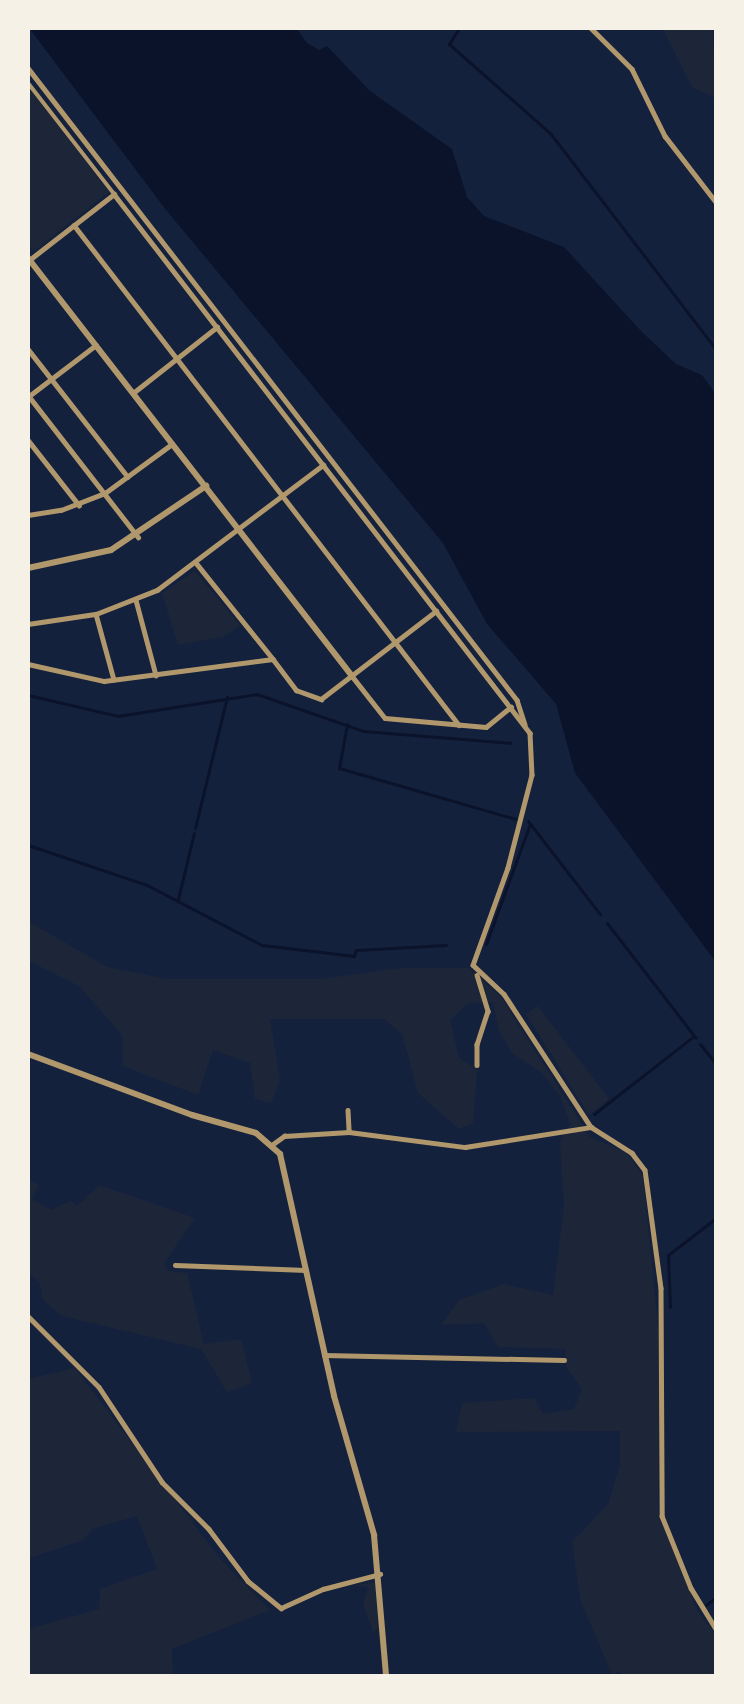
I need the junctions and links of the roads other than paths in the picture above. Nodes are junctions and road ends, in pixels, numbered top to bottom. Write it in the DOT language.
graph roads {
  1 [pos="591,28"];
  2 [pos="28,68"];
  3 [pos="28,83"];
  4 [pos="114,194"];
  5 [pos="714,197"];
  6 [pos="74,225"];
  7 [pos="29,260"];
  8 [pos="217,327"];
  9 [pos="96,345"];
  10 [pos="28,349"];
  11 [pos="177,359"];
  12 [pos="52,379"];
  13 [pos="133,393"];
  14 [pos="29,396"];
  15 [pos="28,440"];
  16 [pos="172,444"];
  17 [pos="323,465"];
  18 [pos="128,477"];
  19 [pos="206,486"];
  20 [pos="105,493"];
  21 [pos="283,496"];
  22 [pos="79,505"];
  23 [pos="28,515"];
  24 [pos="240,531"];
  25 [pos="138,537"];
  26 [pos="197,564"];
  27 [pos="28,568"];
  28 [pos="136,600"];
  29 [pos="436,611"];
  30 [pos="96,614"];
  31 [pos="28,624"];
  32 [pos="396,642"];
  33 [pos="273,659"];
  34 [pos="28,664"];
  35 [pos="156,675"];
  36 [pos="352,676"];
  37 [pos="114,680"];
  38 [pos="511,707"];
  39 [pos="459,725"];
  40 [pos="525,725"];
  41 [pos="477,975"];
  42 [pos="28,1054"];
  43 [pos="477,1065"];
  44 [pos="348,1110"];
  45 [pos="591,1128"];
  46 [pos="349,1132"];
  47 [pos="273,1144"];
  48 [pos="174,1265"];
  49 [pos="306,1270"];
  50 [pos="28,1316"];
  51 [pos="324,1355"];
  52 [pos="564,1360"];
  53 [pos="380,1574"];
  54 [pos="716,1629"];
  55 [pos="386,1676"];
  1 -- 5 [label="street"];
  2 -- 40 [label="street"];
  3 -- 4 [label="street"];
  4 -- 6 [label="street"];
  4 -- 8 [label="street"];
  6 -- 7 [label="street"];
  6 -- 11 [label="street"];
  7 -- 9 [label="street"];
  8 -- 11 [label="street"];
  8 -- 17 [label="street"];
  9 -- 12 [label="street"];
  9 -- 13 [label="street"];
  10 -- 12 [label="street"];
  11 -- 13 [label="street"];
  11 -- 21 [label="street"];
  12 -- 14 [label="street"];
  12 -- 18 [label="street"];
  13 -- 16 [label="street"];
  14 -- 20 [label="street"];
  15 -- 22 [label="street"];
  16 -- 18 [label="street"];
  16 -- 19 [label="street"];
  17 -- 21 [label="street"];
  17 -- 29 [label="street"];
  18 -- 20 [label="street"];
  19 -- 24 [label="street"];
  19 -- 25 [label="street"];
  20 -- 22 [label="street"];
  20 -- 25 [label="street"];
  21 -- 24 [label="street"];
  21 -- 32 [label="street"];
  22 -- 23 [label="street"];
  24 -- 26 [label="street"];
  24 -- 36 [label="street"];
  25 -- 27 [label="street"];
  26 -- 28 [label="street"];
  26 -- 33 [label="street"];
  28 -- 30 [label="street"];
  28 -- 35 [label="street"];
  29 -- 32 [label="street"];
  29 -- 38 [label="street"];
  30 -- 31 [label="street"];
  30 -- 37 [label="street"];
  32 -- 36 [label="street"];
  32 -- 39 [label="street"];
  33 -- 35 [label="street"];
  33 -- 36 [label="street"];
  34 -- 37 [label="street"];
  35 -- 37 [label="street"];
  36 -- 39 [label="street"];
  38 -- 39 [label="street"];
  38 -- 40 [label="street"];
  40 -- 41 [label="street"];
  41 -- 43 [label="street"];
  41 -- 45 [label="street"];
  42 -- 47 [label="street"];
  44 -- 46 [label="street"];
  45 -- 46 [label="street"];
  45 -- 54 [label="street"];
  46 -- 47 [label="street"];
  47 -- 49 [label="street"];
  48 -- 49 [label="street"];
  49 -- 51 [label="street"];
  50 -- 53 [label="street"];
  51 -- 52 [label="street"];
  51 -- 53 [label="street"];
  53 -- 55 [label="street"];
}
